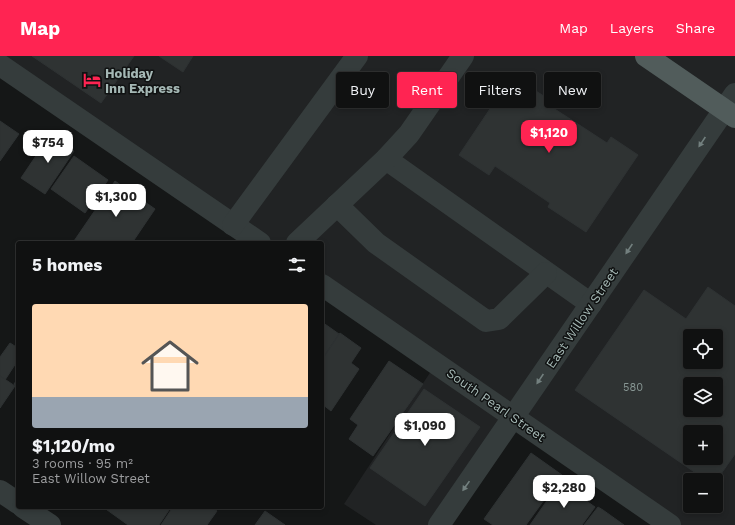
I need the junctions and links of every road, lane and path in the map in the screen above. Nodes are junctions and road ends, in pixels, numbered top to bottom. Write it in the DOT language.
graph roads {
  1 [pos="357,56"];
  2 [pos="463,56"];
  3 [pos="646,56"];
  4 [pos="0,65"];
  5 [pos="731,107"];
  6 [pos="386,159"];
  7 [pos="337,205"];
  8 [pos="233,224"];
  9 [pos="257,241"];
  10 [pos="299,241"];
  11 [pos="546,273"];
  12 [pos="324,286"];
  13 [pos="591,304"];
  14 [pos="514,417"];
  15 [pos="0,491"];
  16 [pos="16,502"];
  17 [pos="27,509"];
  18 [pos="50,525"];
  19 [pos="439,525"];
  20 [pos="670,525"];
  1 -- 8 [label="street"];
  2 -- 6 [label="street"];
  3 -- 5 [label="main road"];
  4 -- 8 [label="street"];
  5 -- 13 [label="street, East Willow Street, one-way"];
  6 -- 7 [label="street"];
  6 -- 11 [label="street"];
  7 -- 10 [label="street"];
  7 -- 11 [label="street"];
  8 -- 9 [label="street"];
  11 -- 13 [label="street"];
  12 -- 14 [label="street, South Pearl Street"];
  13 -- 14 [label="street, East Willow Street, one-way"];
  14 -- 19 [label="street, East Willow Street, one-way"];
  14 -- 20 [label="street, South Pearl Street"];
  15 -- 16 [label="street"];
  17 -- 18 [label="street"];
}
